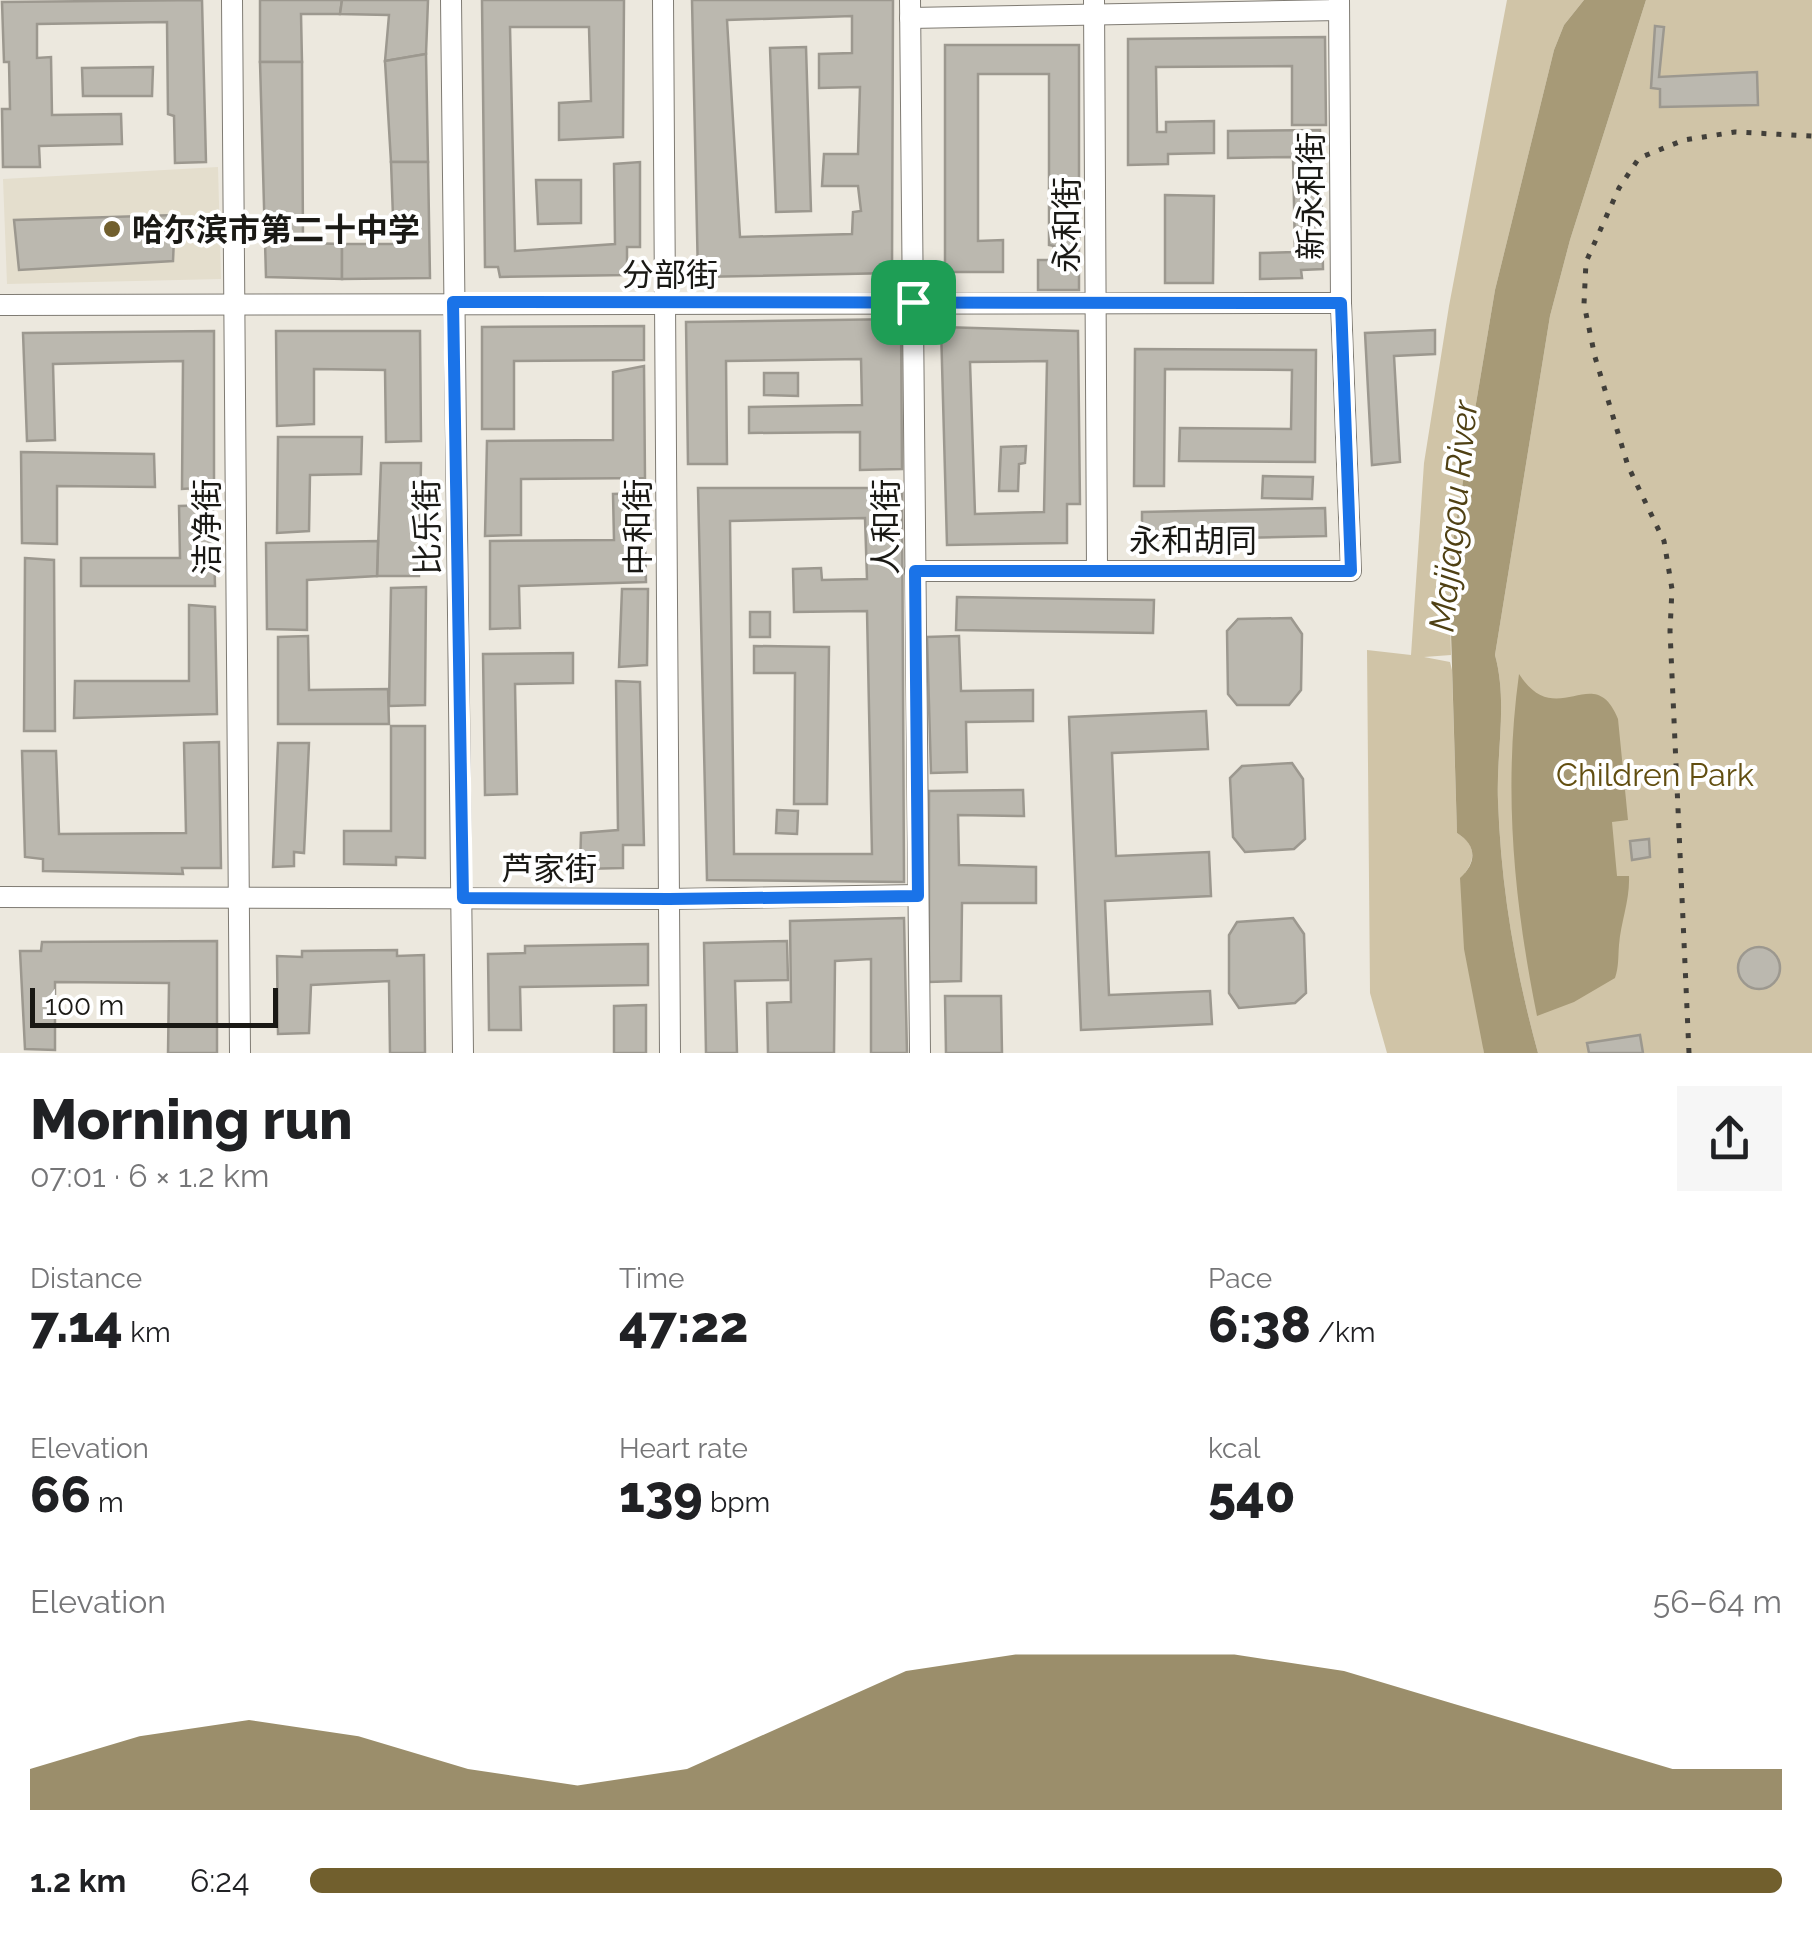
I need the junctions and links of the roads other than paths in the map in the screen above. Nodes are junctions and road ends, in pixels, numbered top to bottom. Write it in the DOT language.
graph roads {
  1 [pos="232,0"];
  2 [pos="451,0"];
  3 [pos="663,0"];
  4 [pos="1339,5"];
  5 [pos="1094,6"];
  6 [pos="910,9"];
  7 [pos="453,302"];
  8 [pos="913,302"];
  9 [pos="1096,302"];
  10 [pos="1341,303"];
  11 [pos="234,304"];
  12 [pos="665,304"];
  13 [pos="0,305"];
  14 [pos="1097,569"];
  15 [pos="915,571"];
  16 [pos="1351,571"];
  17 [pos="918,896"];
  18 [pos="239,897"];
  19 [pos="0,898"];
  20 [pos="463,898"];
  21 [pos="669,899"];
  22 [pos="240,1053"];
  23 [pos="463,1053"];
  24 [pos="670,1053"];
  25 [pos="920,1053"];
  1 -- 11 [label="street, 洁净街"];
  2 -- 7 [label="street, 比乐街"];
  3 -- 12 [label="street, 中和街"];
  4 -- 5 [label="street"];
  4 -- 10 [label="street, 新永和街"];
  5 -- 6 [label="street"];
  5 -- 9 [label="street, 永和街"];
  6 -- 8 [label="street, 人和街"];
  7 -- 11 [label="street, 分部街"];
  7 -- 12 [label="street, 分部街"];
  7 -- 20 [label="street, 比乐街"];
  8 -- 9 [label="street, 分部街"];
  8 -- 12 [label="street, 分部街"];
  8 -- 15 [label="street, 人和街"];
  9 -- 10 [label="street, 分部街"];
  9 -- 14 [label="street, 永和街"];
  10 -- 16 [label="street, 新永和街"];
  11 -- 13 [label="street, 分部街"];
  11 -- 18 [label="street, 洁净街"];
  12 -- 21 [label="street, 中和街"];
  14 -- 15 [label="street, 永和胡同"];
  14 -- 16 [label="street, 永和胡同"];
  15 -- 17 [label="street, 人和街"];
  17 -- 21 [label="street, 芦家街"];
  17 -- 25 [label="street, 人和街"];
  18 -- 19 [label="street, 芦家街"];
  18 -- 20 [label="street, 芦家街"];
  18 -- 22 [label="street, 洁净街"];
  20 -- 21 [label="street, 芦家街"];
  20 -- 23 [label="street, 比乐街"];
  21 -- 24 [label="street, 中和街"];
}
